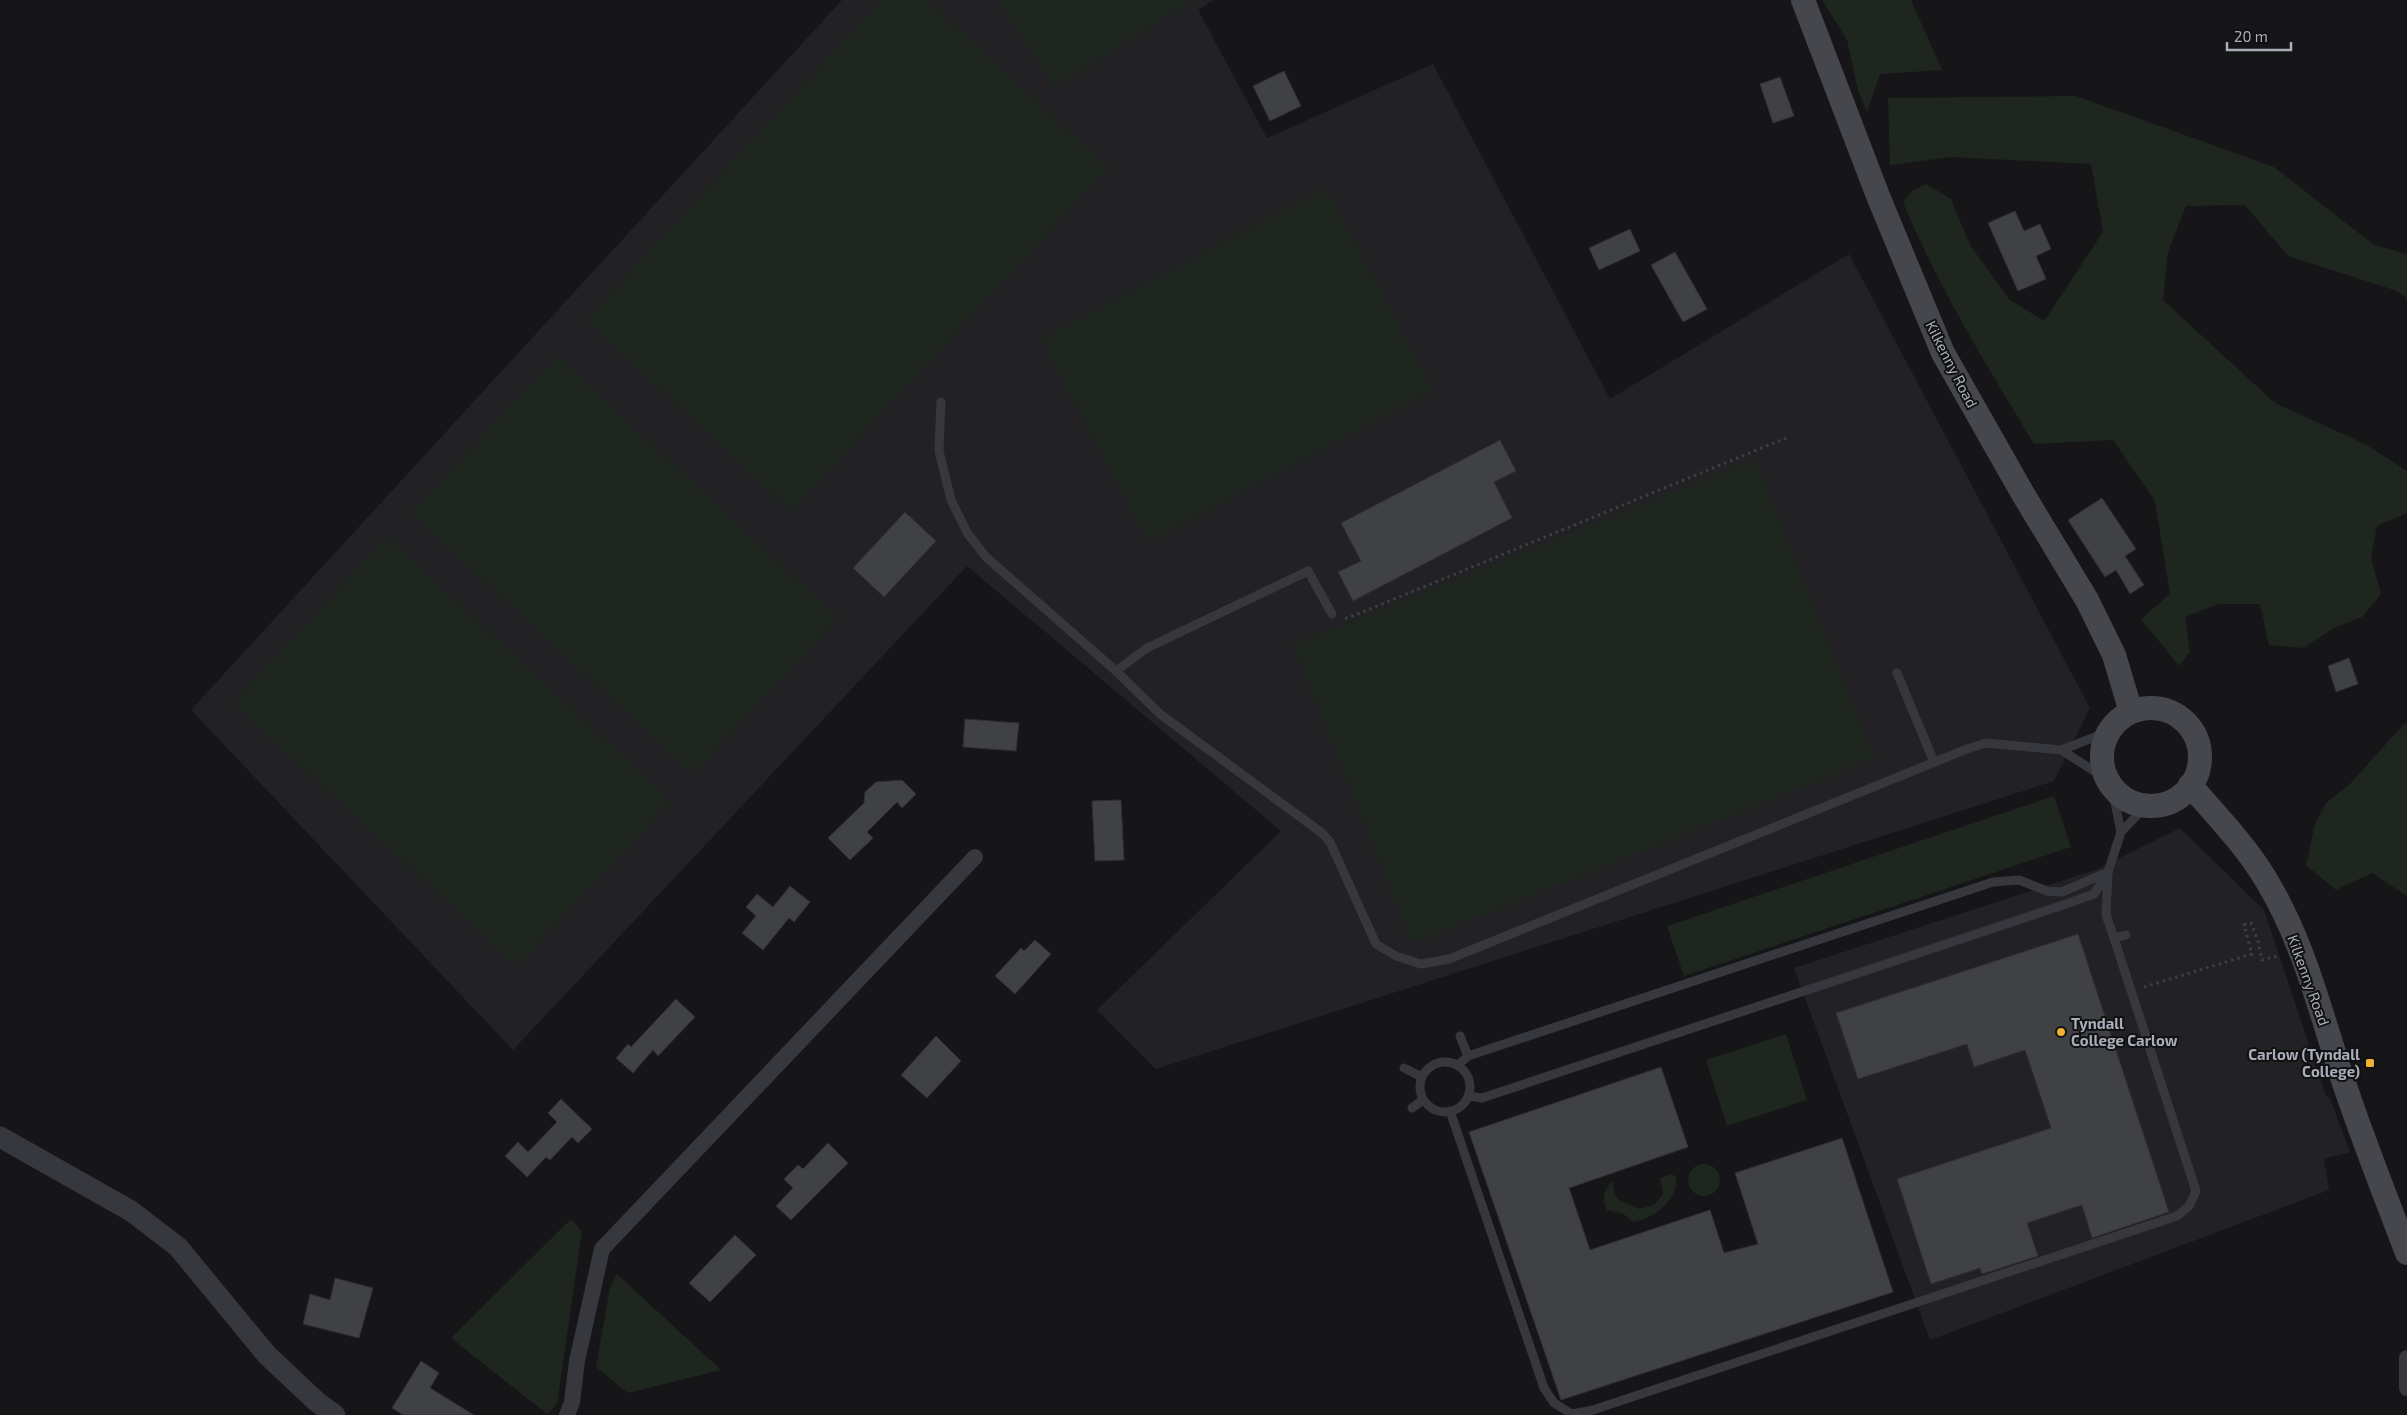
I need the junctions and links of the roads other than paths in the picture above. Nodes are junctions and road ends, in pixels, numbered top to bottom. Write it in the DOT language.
graph roads {
  1 [pos="1803,0"];
  2 [pos="941,402"];
  3 [pos="1332,614"];
  4 [pos="1116,671"];
  5 [pos="1897,673"];
  6 [pos="2131,712"];
  7 [pos="2108,732"];
  8 [pos="2061,750"];
  9 [pos="1934,762"];
  10 [pos="2110,783"];
  11 [pos="2190,785"];
  12 [pos="2146,806"];
  13 [pos="2121,832"];
  14 [pos="976,858"];
  15 [pos="2108,872"];
  16 [pos="2126,935"];
  17 [pos="2114,938"];
  18 [pos="1460,1036"];
  19 [pos="1468,1056"];
  20 [pos="1458,1066"];
  21 [pos="1404,1068"];
  22 [pos="1422,1077"];
  23 [pos="1468,1096"];
  24 [pos="1423,1100"];
  25 [pos="1412,1108"];
  26 [pos="1450,1111"];
  27 [pos="0,1137"];
  28 [pos="2407,1253"];
  29 [pos="2407,1358"];
  30 [pos="2407,1388"];
  31 [pos="335,1415"];
  32 [pos="567,1415"];
  1 -- 6 [label="main road, Kilkenny Road"];
  2 -- 4 [label="lane"];
  3 -- 4 [label="lane"];
  4 -- 9 [label="lane"];
  5 -- 9 [label="lane"];
  6 -- 7 [label="main road"];
  6 -- 11 [label="main road"];
  7 -- 8 [label="lane"];
  7 -- 10 [label="main road"];
  8 -- 9 [label="lane"];
  8 -- 10 [label="lane"];
  10 -- 12 [label="main road"];
  10 -- 13 [label="lane"];
  11 -- 12 [label="main road"];
  11 -- 28 [label="main road, Kilkenny Road"];
  12 -- 13 [label="lane"];
  13 -- 15 [label="lane"];
  14 -- 32 [label="street"];
  15 -- 17 [label="lane"];
  15 -- 19 [label="lane"];
  15 -- 23 [label="lane"];
  16 -- 17 [label="lane"];
  17 -- 26 [label="lane"];
  18 -- 19 [label="lane"];
  19 -- 20 [label="lane"];
  20 -- 22 [label="lane"];
  20 -- 23 [label="lane"];
  21 -- 22 [label="lane"];
  22 -- 24 [label="lane"];
  23 -- 26 [label="lane"];
  24 -- 25 [label="lane"];
  24 -- 26 [label="lane"];
  27 -- 31 [label="street"];
  29 -- 30 [label="street"];
}
